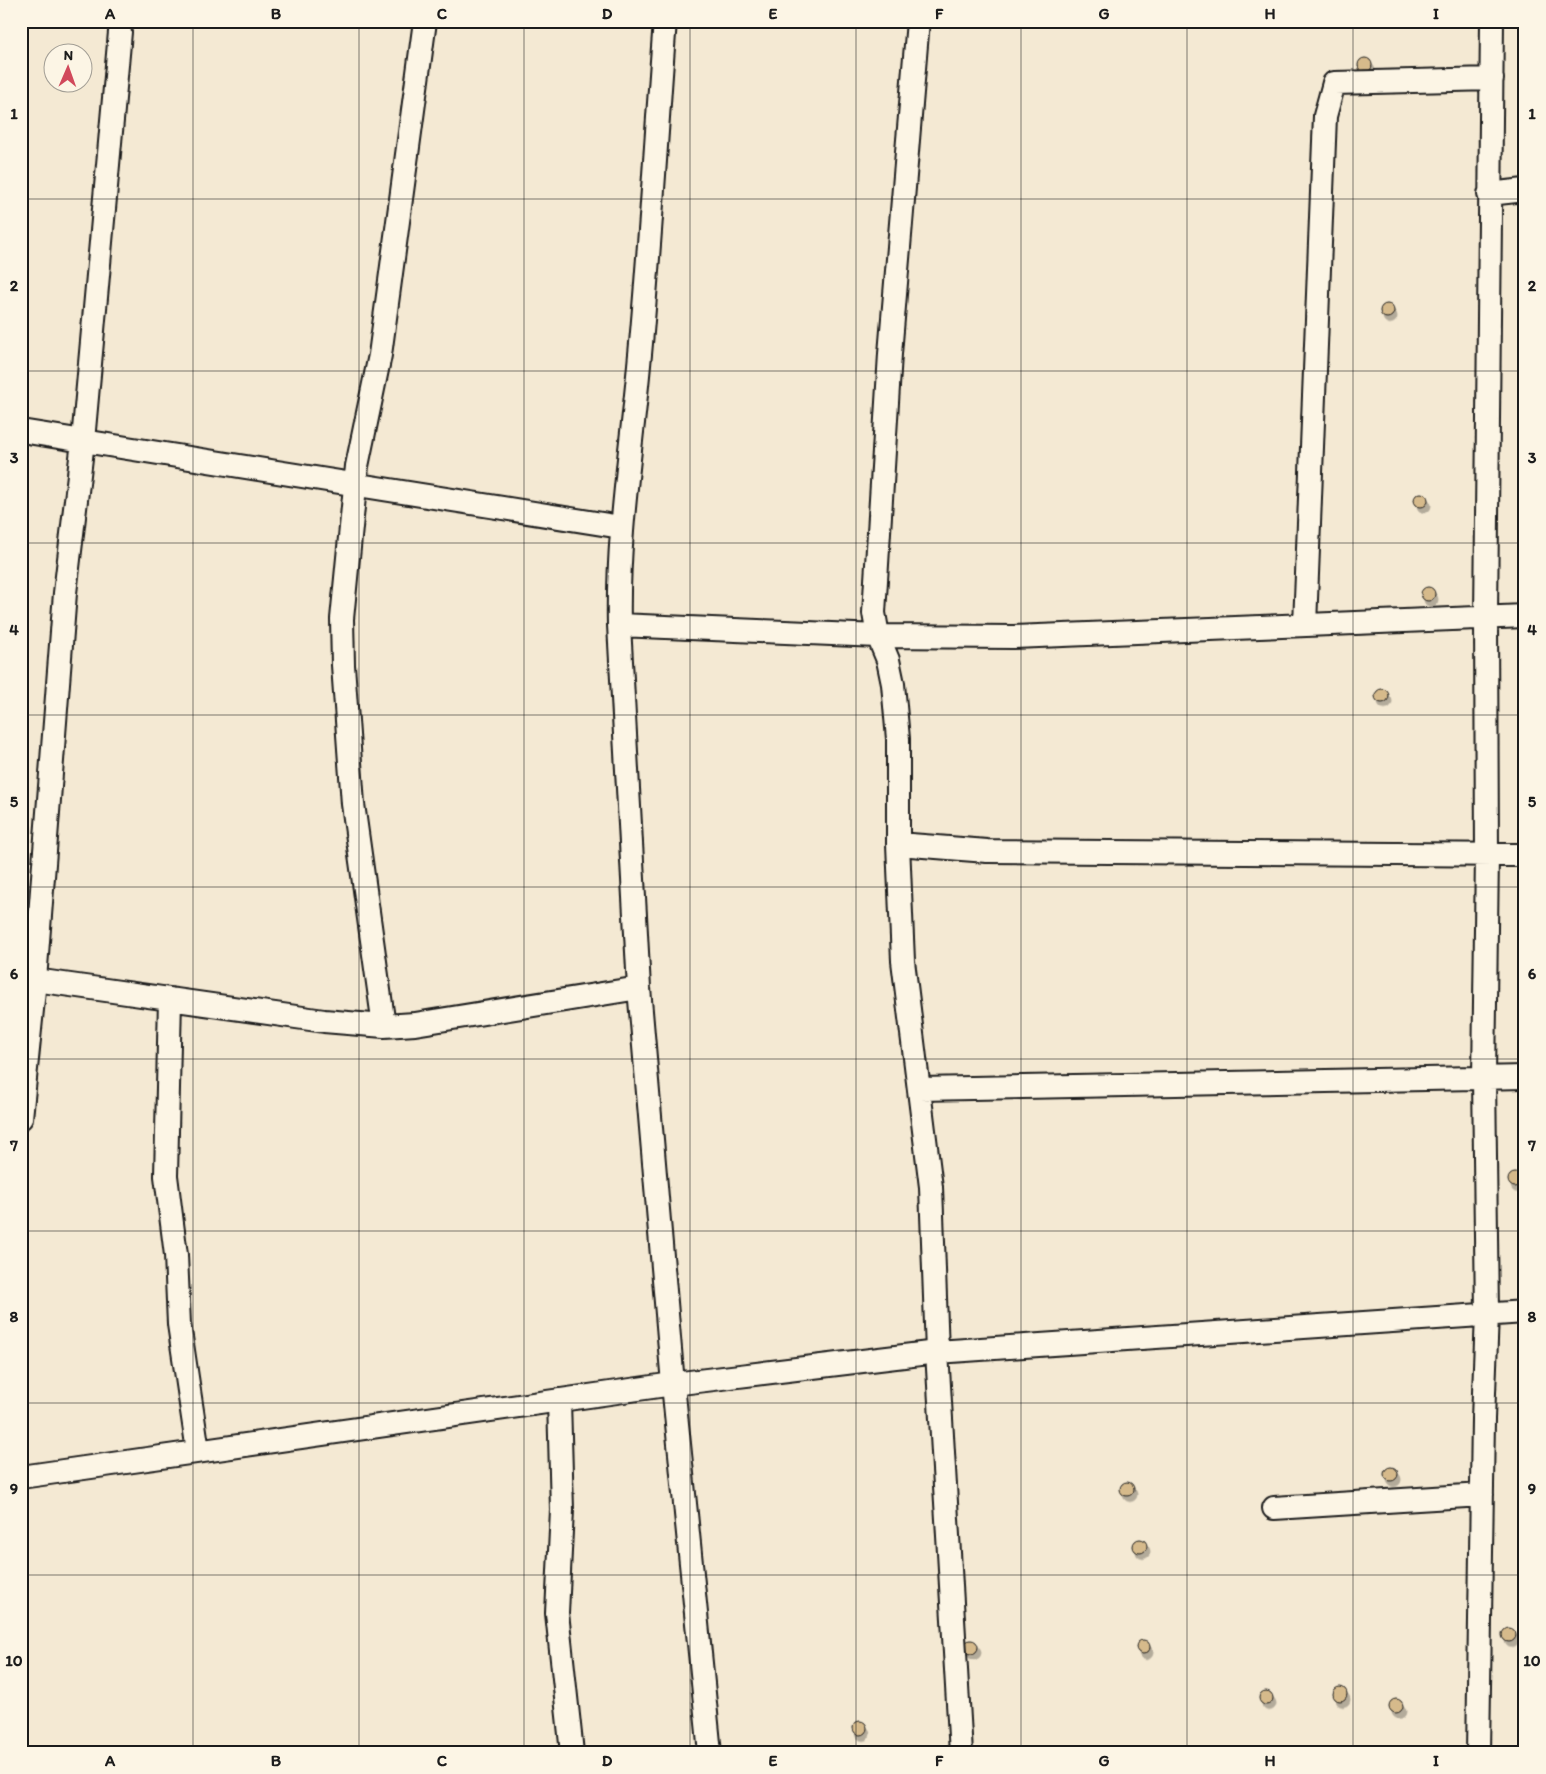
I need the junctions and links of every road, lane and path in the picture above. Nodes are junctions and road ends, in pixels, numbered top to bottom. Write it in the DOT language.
graph roads {
  1 [pos="425,21"];
  2 [pos="665,21"];
  3 [pos="918,21"];
  4 [pos="1492,21"];
  5 [pos="120,32"];
  6 [pos="1492,79"];
  7 [pos="1525,190"];
  8 [pos="1489,194"];
  9 [pos="21,430"];
  10 [pos="83,441"];
  11 [pos="355,486"];
  12 [pos="621,528"];
  13 [pos="1525,616"];
  14 [pos="1486,617"];
  15 [pos="619,625"];
  16 [pos="1305,625"];
  17 [pos="878,636"];
  18 [pos="898,844"];
  19 [pos="1525,855"];
  20 [pos="1487,856"];
  21 [pos="28,979"];
  22 [pos="639,988"];
  23 [pos="170,999"];
  24 [pos="384,1026"];
  25 [pos="1484,1077"];
  26 [pos="1525,1077"];
  27 [pos="920,1089"];
  28 [pos="21,1118"];
  29 [pos="1525,1312"];
  30 [pos="1487,1314"];
  31 [pos="937,1352"];
  32 [pos="673,1384"];
  33 [pos="559,1400"];
  34 [pos="198,1451"];
  35 [pos="21,1477"];
  36 [pos="1482,1495"];
  37 [pos="1274,1508"];
  38 [pos="572,1753"];
  39 [pos="710,1753"];
  40 [pos="960,1753"];
  41 [pos="1478,1753"];
  1 -- 11 [label="street"];
  2 -- 12 [label="street"];
  3 -- 17 [label="street"];
  4 -- 6 [label="street"];
  5 -- 10 [label="street"];
  6 -- 8 [label="street"];
  6 -- 16 [label="street"];
  7 -- 8 [label="street"];
  8 -- 14 [label="street"];
  9 -- 10 [label="street"];
  10 -- 11 [label="street"];
  10 -- 21 [label="street"];
  11 -- 12 [label="street"];
  11 -- 24 [label="street"];
  12 -- 15 [label="street"];
  13 -- 14 [label="street"];
  14 -- 16 [label="street"];
  14 -- 20 [label="street"];
  15 -- 17 [label="street"];
  15 -- 22 [label="street"];
  16 -- 17 [label="street"];
  17 -- 18 [label="street"];
  18 -- 20 [label="street"];
  18 -- 27 [label="street"];
  19 -- 20 [label="street"];
  20 -- 25 [label="street"];
  21 -- 23 [label="street"];
  21 -- 28 [label="street"];
  22 -- 24 [label="street"];
  22 -- 32 [label="street"];
  23 -- 24 [label="street"];
  23 -- 34 [label="street"];
  25 -- 26 [label="street"];
  25 -- 27 [label="street"];
  25 -- 30 [label="street"];
  27 -- 31 [label="street"];
  29 -- 30 [label="street"];
  30 -- 31 [label="street"];
  30 -- 36 [label="street"];
  31 -- 32 [label="street"];
  31 -- 40 [label="street"];
  32 -- 33 [label="street"];
  32 -- 39 [label="street"];
  33 -- 34 [label="street"];
  33 -- 38 [label="street"];
  34 -- 35 [label="street"];
  36 -- 37 [label="street"];
  36 -- 41 [label="street"];
}
